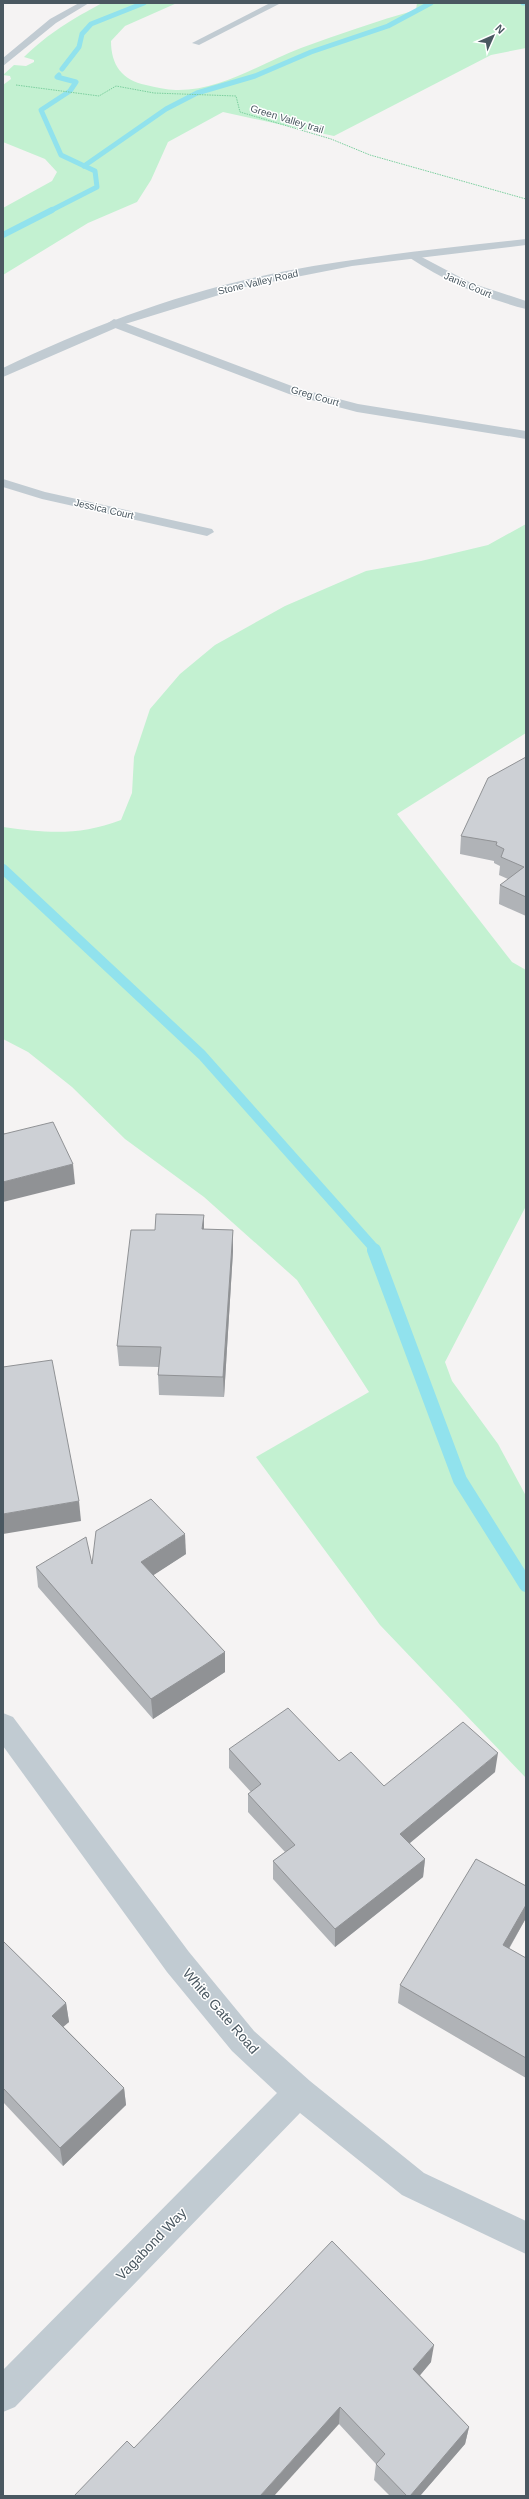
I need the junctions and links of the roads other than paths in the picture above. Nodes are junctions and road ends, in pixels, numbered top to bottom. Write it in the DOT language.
graph roads {
  1 [pos="85,3"];
  2 [pos="277,3"];
  3 [pos="196,43"];
  4 [pos="3,63"];
  5 [pos="526,242"];
  6 [pos="414,256"];
  7 [pos="526,305"];
  8 [pos="114,323"];
  9 [pos="3,373"];
  10 [pos="526,435"];
  11 [pos="3,483"];
  12 [pos="207,532"];
  13 [pos="3,1725"];
  14 [pos="299,2092"];
  15 [pos="526,2238"];
  16 [pos="3,2395"];
  1 -- 4 [label="street"];
  2 -- 3 [label="street"];
  5 -- 6 [label="street, Stone Valley Road"];
  6 -- 7 [label="street, Janis Court"];
  6 -- 8 [label="street, Stone Valley Road"];
  8 -- 9 [label="street, Stone Valley Road"];
  8 -- 10 [label="street, Greg Court"];
  11 -- 12 [label="street, Jessica Court"];
  13 -- 14 [label="street, White Gate Road"];
  14 -- 15 [label="street, White Gate Road"];
  14 -- 16 [label="street, Vagabond Way"];
}
